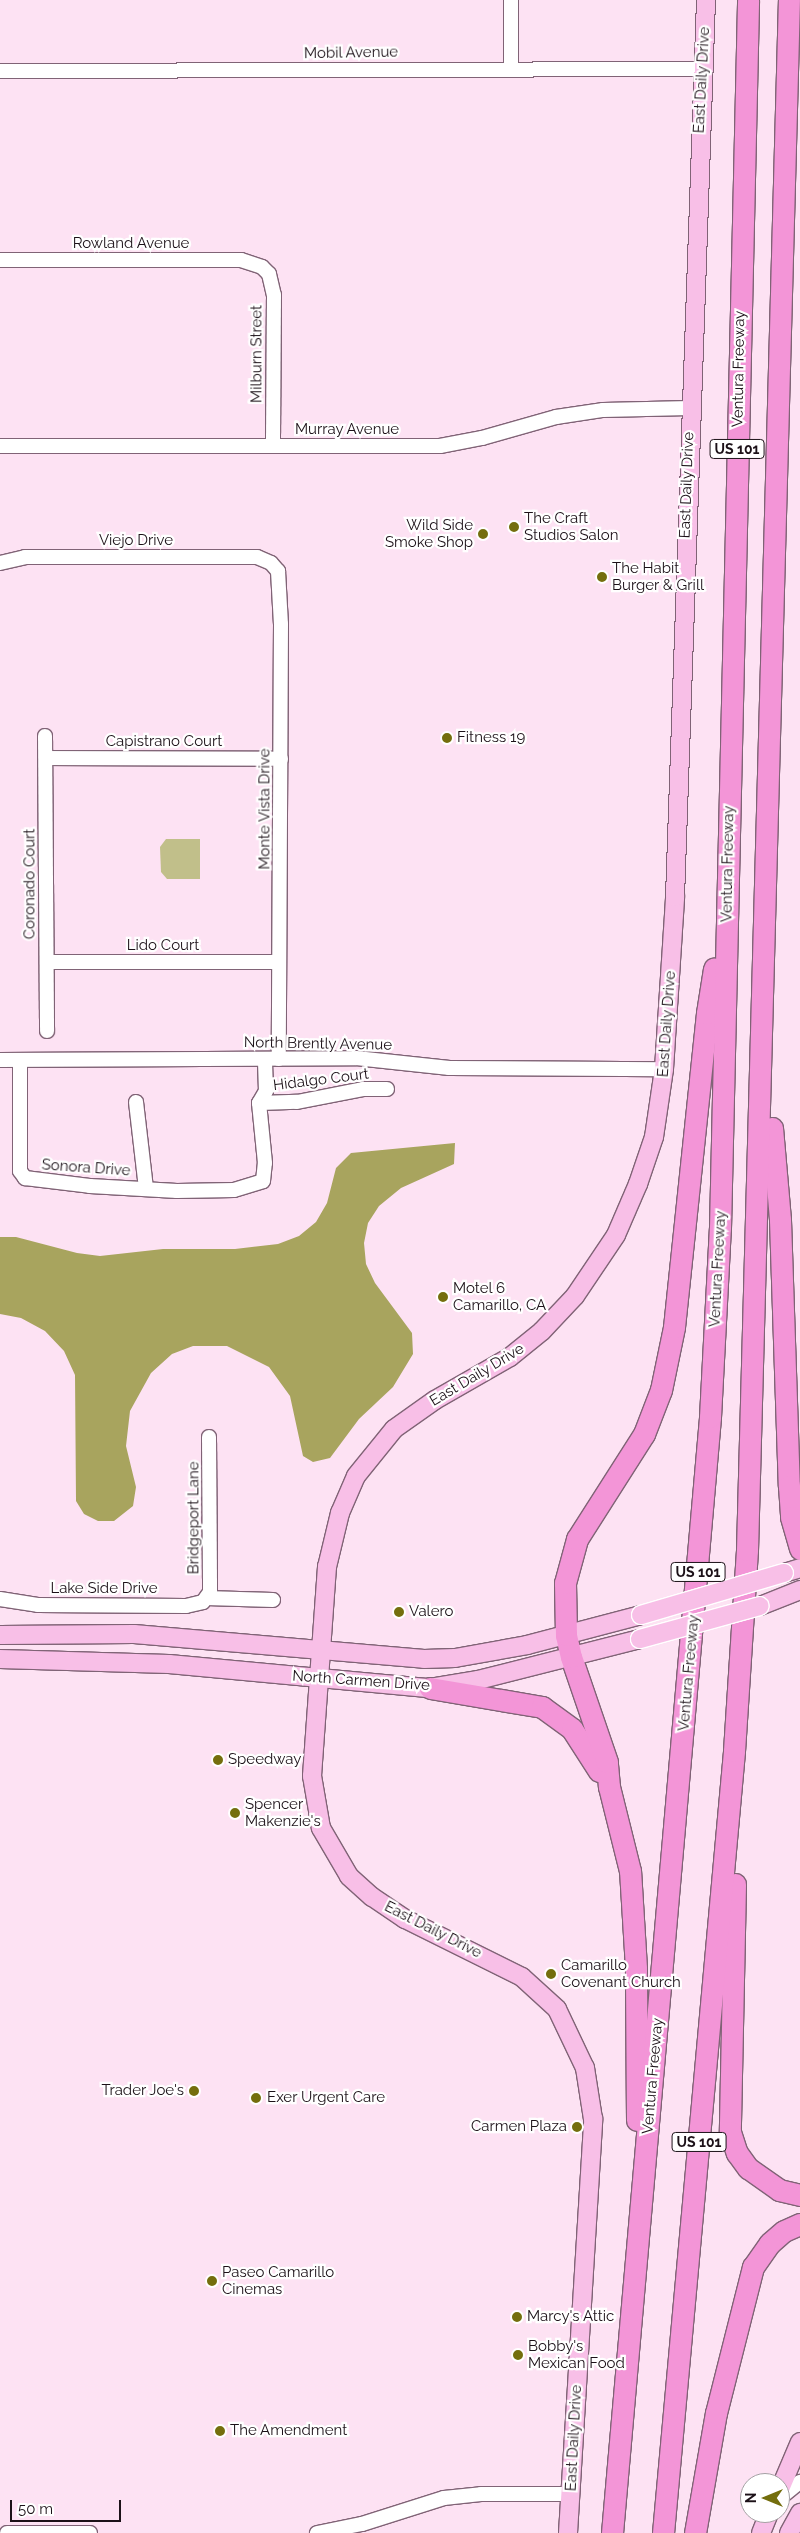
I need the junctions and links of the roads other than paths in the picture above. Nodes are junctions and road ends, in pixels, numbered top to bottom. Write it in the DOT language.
graph roads {
  1 [pos="511,0"];
  2 [pos="706,0"];
  3 [pos="748,0"];
  4 [pos="789,0"];
  5 [pos="512,68"];
  6 [pos="703,69"];
  7 [pos="0,71"];
  8 [pos="0,260"];
  9 [pos="262,267"];
  10 [pos="690,408"];
  11 [pos="0,446"];
  12 [pos="274,446"];
  13 [pos="0,563"];
  14 [pos="271,563"];
  15 [pos="45,736"];
  16 [pos="46,758"];
  17 [pos="281,759"];
  18 [pos="727,898"];
  19 [pos="47,962"];
  20 [pos="279,962"];
  21 [pos="46,1031"];
  22 [pos="763,1035"];
  23 [pos="265,1059"];
  24 [pos="279,1059"];
  25 [pos="0,1060"];
  26 [pos="20,1060"];
  27 [pos="664,1069"];
  28 [pos="387,1089"];
  29 [pos="136,1102"];
  30 [pos="258,1103"];
  31 [pos="146,1188"];
  32 [pos="209,1437"];
  33 [pos="800,1549"];
  34 [pos="792,1571"];
  35 [pos="800,1590"];
  36 [pos="206,1598"];
  37 [pos="0,1599"];
  38 [pos="272,1600"];
  39 [pos="782,1600"];
  40 [pos="800,1600"];
  41 [pos="0,1635"];
  42 [pos="566,1635"];
  43 [pos="320,1650"];
  44 [pos="571,1657"];
  45 [pos="0,1659"];
  46 [pos="319,1679"];
  47 [pos="430,1688"];
  48 [pos="734,1751"];
  49 [pos="610,1787"];
  50 [pos="800,2195"];
  51 [pos="800,2224"];
  52 [pos="638,2243"];
  53 [pos="800,2442"];
  54 [pos="787,2473"];
  55 [pos="800,2482"];
  56 [pos="790,2490"];
  57 [pos="571,2494"];
  58 [pos="800,2513"];
  59 [pos="7,2533"];
  60 [pos="90,2533"];
  61 [pos="317,2533"];
  62 [pos="568,2533"];
  63 [pos="612,2533"];
  64 [pos="663,2533"];
  65 [pos="695,2533"];
  66 [pos="790,2533"];
  1 -- 5 [label="street"];
  2 -- 6 [label="main road, East Daily Drive"];
  3 -- 18 [label="highway, Ventura Freeway / US 101"];
  4 -- 22 [label="highway, US 101"];
  5 -- 6 [label="street, Mobil Avenue"];
  5 -- 7 [label="street, Mobil Avenue"];
  6 -- 10 [label="main road, East Daily Drive"];
  8 -- 9 [label="street, Rowland Avenue"];
  9 -- 12 [label="street, Milburn Street"];
  10 -- 12 [label="street, Murray Avenue"];
  10 -- 27 [label="main road, East Daily Drive"];
  11 -- 12 [label="street, Murray Avenue"];
  13 -- 14 [label="street, Viejo Drive"];
  14 -- 17 [label="street, Monte Vista Drive"];
  15 -- 16 [label="street, Coronado Court"];
  16 -- 17 [label="street, Capistrano Court"];
  16 -- 19 [label="street, Coronado Court"];
  17 -- 20 [label="street, Monte Vista Drive"];
  18 -- 42 [label="highway"];
  18 -- 52 [label="highway, Ventura Freeway / US 101"];
  19 -- 20 [label="street, Lido Court"];
  19 -- 21 [label="street, Coronado Court"];
  20 -- 24 [label="street, Monte Vista Drive"];
  22 -- 33 [label="highway"];
  22 -- 48 [label="highway, US 101"];
  23 -- 24 [label="street, North Brently Avenue"];
  23 -- 26 [label="street, North Brently Avenue"];
  23 -- 30 [label="street"];
  24 -- 27 [label="street, North Brently Avenue"];
  25 -- 26 [label="street, North Brently Avenue"];
  26 -- 31 [label="street, Sonora Drive"];
  27 -- 43 [label="main road, East Daily Drive"];
  28 -- 30 [label="street, Hidalgo Court"];
  29 -- 31 [label="street"];
  30 -- 31 [label="street, Sonora Drive"];
  32 -- 36 [label="street, Bridgeport Lane"];
  34 -- 42 [label="main road, North Carmen Drive, bridge"];
  35 -- 39 [label="main road, North Carmen Drive"];
  36 -- 37 [label="street, Lake Side Drive"];
  36 -- 38 [label="street"];
  39 -- 40 [label="main road"];
  39 -- 44 [label="main road, North Carmen Drive, bridge"];
  41 -- 43 [label="main road, North Carmen Drive"];
  42 -- 43 [label="main road, North Carmen Drive"];
  42 -- 44 [label="highway"];
  43 -- 46 [label="main road, East Daily Drive"];
  44 -- 47 [label="main road, North Carmen Drive"];
  44 -- 49 [label="highway"];
  45 -- 46 [label="main road, North Carmen Drive"];
  46 -- 47 [label="main road, North Carmen Drive"];
  46 -- 57 [label="main road, East Daily Drive"];
  47 -- 49 [label="highway"];
  48 -- 50 [label="highway"];
  48 -- 64 [label="highway, US 101"];
  49 -- 52 [label="highway"];
  51 -- 65 [label="highway"];
  52 -- 63 [label="highway, Ventura Freeway / US 101"];
  53 -- 54 [label="main road"];
  55 -- 56 [label="street"];
  57 -- 61 [label="street"];
  57 -- 62 [label="main road, East Daily Drive"];
  58 -- 66 [label="main road"];
  59 -- 60 [label="street"];
}
